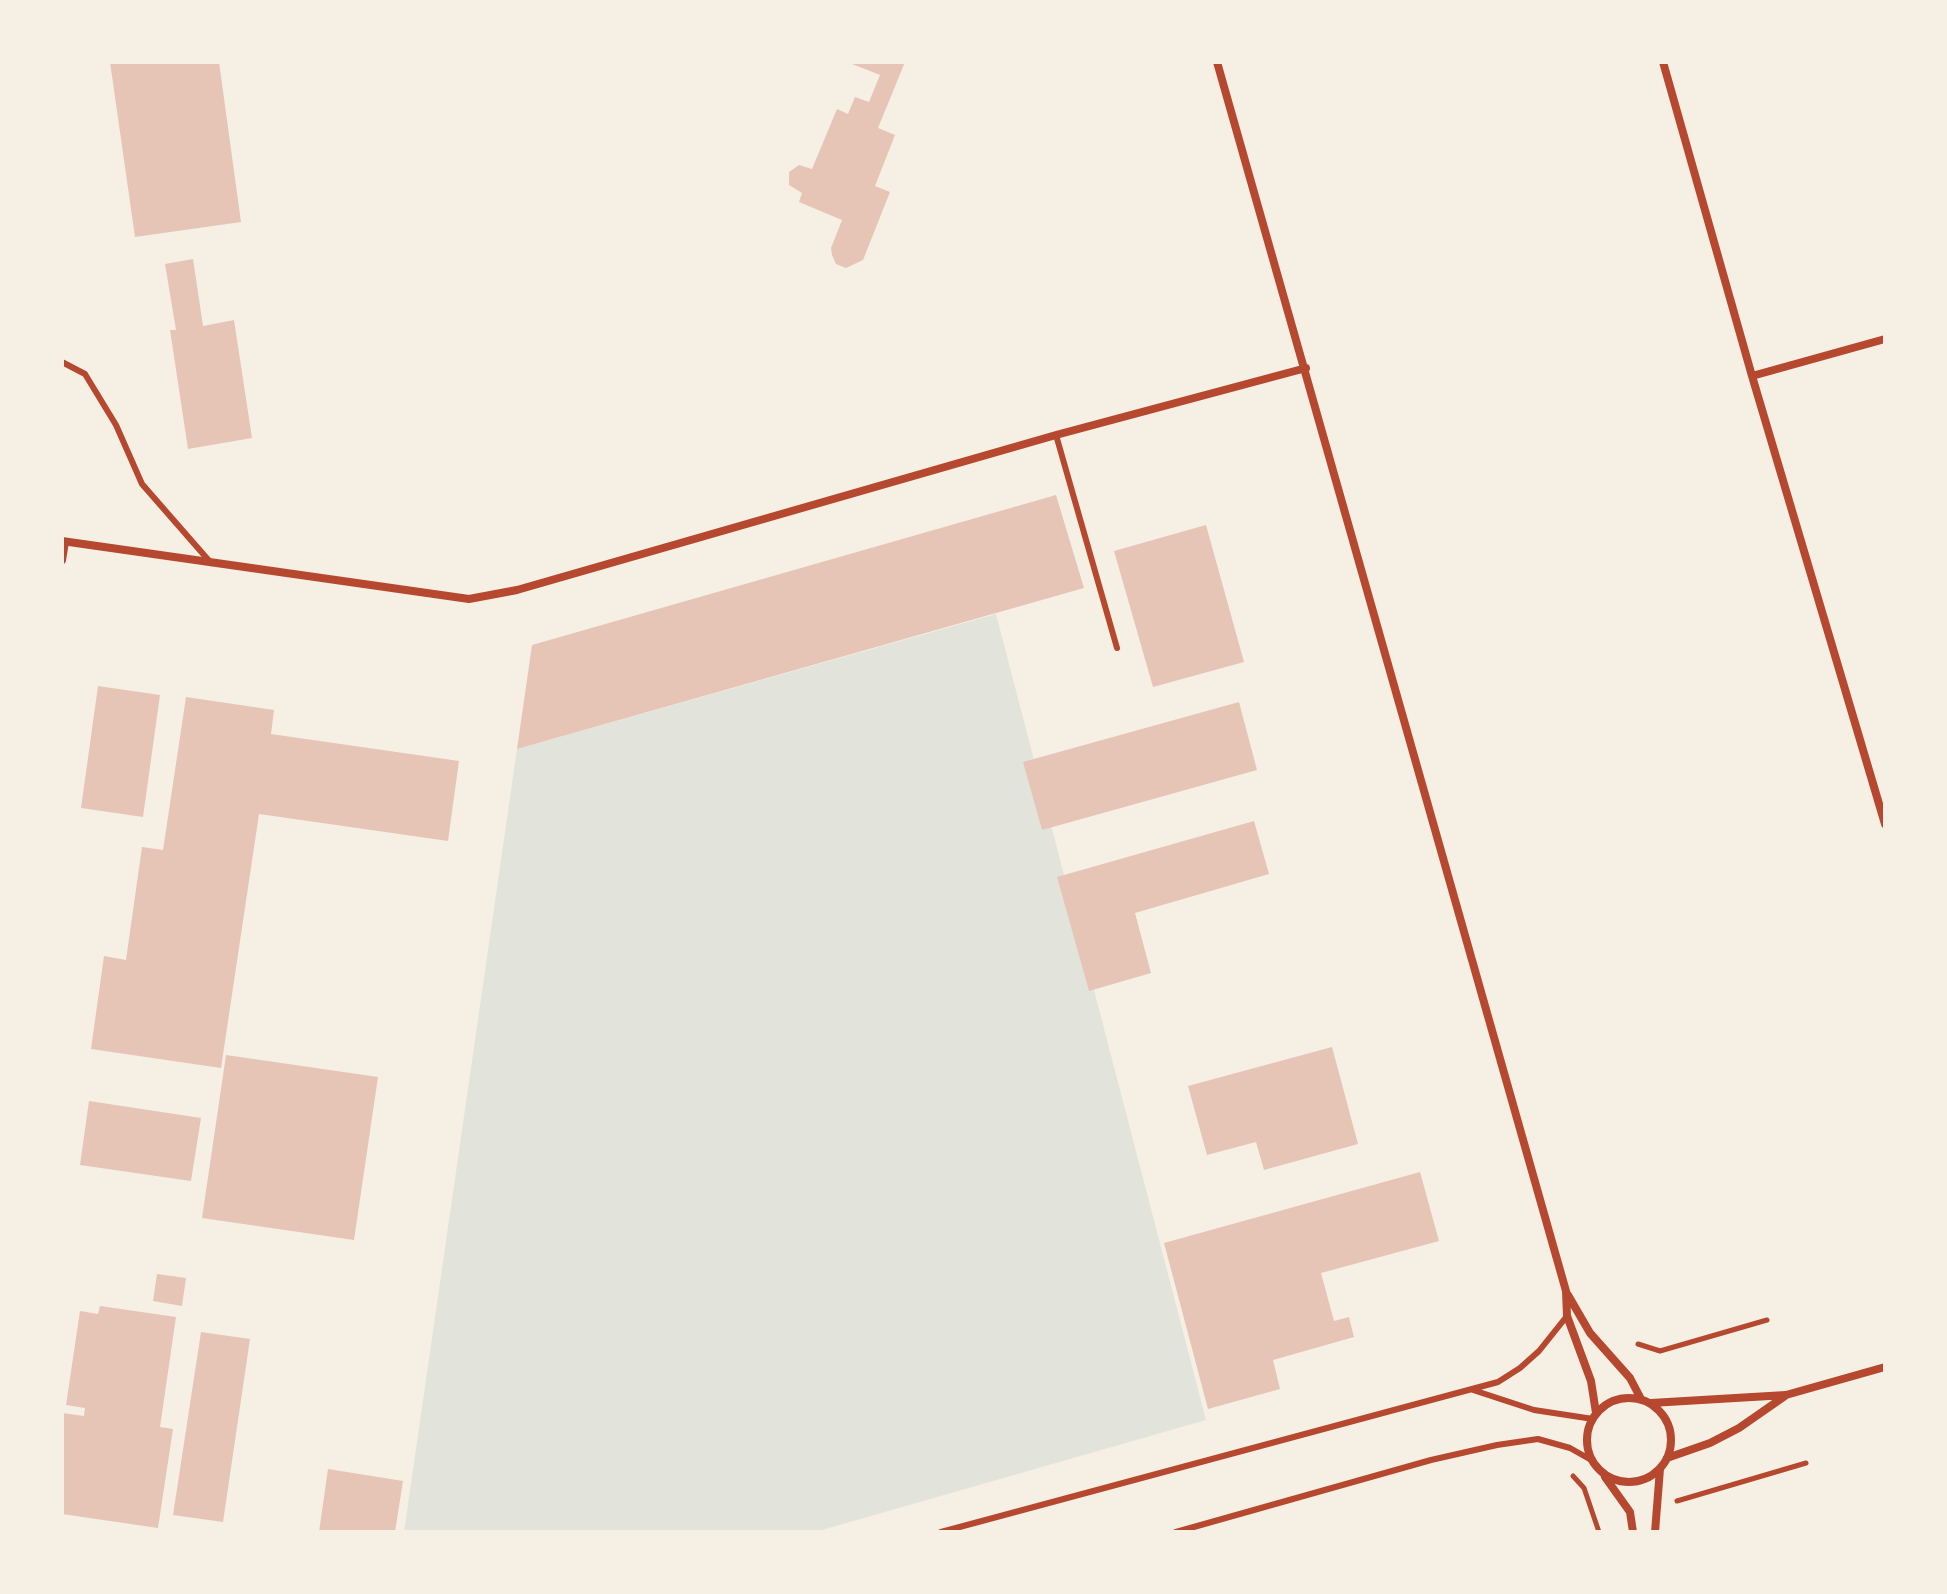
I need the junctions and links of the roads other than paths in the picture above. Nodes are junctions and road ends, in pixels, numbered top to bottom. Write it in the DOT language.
graph roads {
  1 [pos="1217,62"];
  2 [pos="1663,62"];
  3 [pos="1885,339"];
  4 [pos="62,362"];
  5 [pos="1306,368"];
  6 [pos="1752,376"];
  7 [pos="1056,435"];
  8 [pos="63,541"];
  9 [pos="62,560"];
  10 [pos="211,563"];
  11 [pos="1117,648"];
  12 [pos="1885,824"];
  13 [pos="1566,1291"];
  14 [pos="1567,1316"];
  15 [pos="1885,1367"];
  16 [pos="1473,1390"];
  17 [pos="1786,1395"];
  18 [pos="1646,1401"];
  19 [pos="1594,1416"];
  20 [pos="1667,1458"];
  21 [pos="1593,1461"];
  22 [pos="1660,1469"];
  23 [pos="1603,1472"];
  24 [pos="941,1532"];
  25 [pos="1176,1532"];
  26 [pos="1633,1532"];
  27 [pos="1655,1532"];
  1 -- 5 [label="street"];
  2 -- 6 [label="street"];
  3 -- 6 [label="street"];
  4 -- 10 [label="lane"];
  5 -- 7 [label="street"];
  5 -- 13 [label="street"];
  6 -- 12 [label="street"];
  7 -- 10 [label="street"];
  7 -- 11 [label="lane"];
  8 -- 9 [label="street"];
  8 -- 10 [label="street"];
  13 -- 14 [label="street"];
  13 -- 18 [label="street"];
  14 -- 16 [label="lane"];
  14 -- 19 [label="street"];
  15 -- 17 [label="street"];
  16 -- 19 [label="lane"];
  16 -- 24 [label="lane"];
  17 -- 18 [label="street"];
  17 -- 20 [label="street"];
  18 -- 19 [label="street"];
  18 -- 20 [label="street"];
  19 -- 21 [label="street"];
  20 -- 22 [label="street"];
  21 -- 23 [label="street"];
  21 -- 25 [label="lane"];
  22 -- 23 [label="street"];
  22 -- 27 [label="street"];
  23 -- 26 [label="street"];
}
